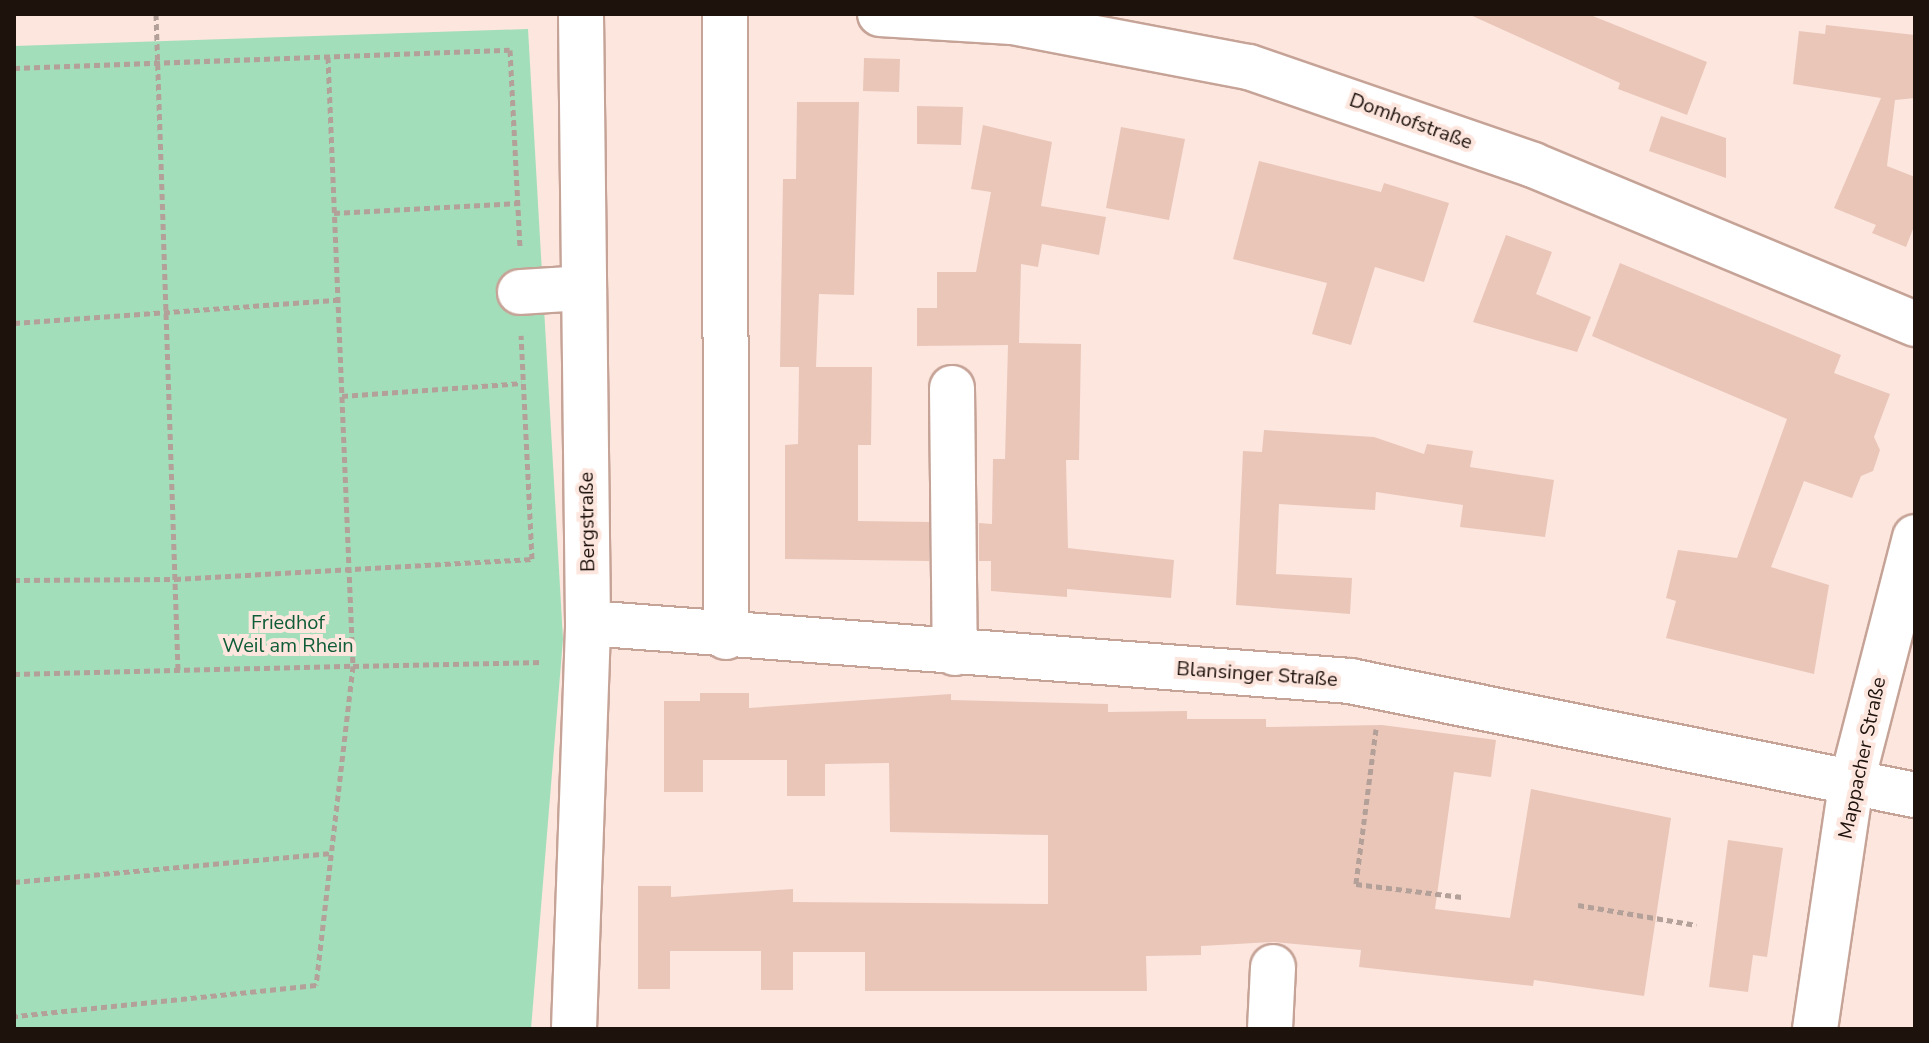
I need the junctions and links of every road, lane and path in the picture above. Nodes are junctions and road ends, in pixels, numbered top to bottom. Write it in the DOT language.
graph roads {
  1 [pos="156,14"];
  2 [pos="581,14"];
  3 [pos="725,14"];
  4 [pos="880,14"];
  5 [pos="1140,29"];
  6 [pos="328,57"];
  7 [pos="158,62"];
  8 [pos="14,68"];
  9 [pos="519,203"];
  10 [pos="334,213"];
  11 [pos="584,288"];
  12 [pos="520,292"];
  13 [pos="338,300"];
  14 [pos="166,313"];
  15 [pos="14,323"];
  16 [pos="1915,324"];
  17 [pos="522,383"];
  18 [pos="952,388"];
  19 [pos="342,396"];
  20 [pos="1915,537"];
  21 [pos="349,567"];
  22 [pos="175,579"];
  23 [pos="14,580"];
  24 [pos="726,637"];
  25 [pos="588,642"];
  26 [pos="955,653"];
  27 [pos="353,666"];
  28 [pos="178,670"];
  29 [pos="14,674"];
  30 [pos="1381,687"];
  31 [pos="1851,785"];
  32 [pos="1915,795"];
  33 [pos="332,853"];
  34 [pos="14,882"];
  35 [pos="1462,897"];
  36 [pos="1578,905"];
  37 [pos="1696,925"];
  38 [pos="1273,967"];
  39 [pos="14,1016"];
  40 [pos="574,1029"];
  41 [pos="1270,1029"];
  42 [pos="1815,1029"];
  1 -- 7 [label="path"];
  2 -- 11 [label="street, Bergstraße"];
  3 -- 24 [label="street"];
  4 -- 5 [label="street, Domhofstraße"];
  5 -- 16 [label="street, Domhofstraße"];
  6 -- 7 [label="path"];
  6 -- 9 [label="path"];
  6 -- 10 [label="path"];
  7 -- 8 [label="path"];
  7 -- 14 [label="path"];
  9 -- 10 [label="path"];
  9 -- 12 [label="path"];
  10 -- 13 [label="path"];
  11 -- 12 [label="street"];
  11 -- 25 [label="street, Bergstraße"];
  12 -- 17 [label="path"];
  13 -- 14 [label="path"];
  13 -- 19 [label="path"];
  14 -- 15 [label="path"];
  14 -- 22 [label="path"];
  17 -- 19 [label="path"];
  17 -- 21 [label="path"];
  18 -- 26 [label="street"];
  19 -- 21 [label="path"];
  20 -- 31 [label="street, Mappacher Straße"];
  21 -- 22 [label="path"];
  21 -- 27 [label="path"];
  22 -- 23 [label="path"];
  22 -- 28 [label="path"];
  24 -- 25 [label="street, Blansinger Straße"];
  24 -- 26 [label="street, Blansinger Straße"];
  25 -- 27 [label="path"];
  25 -- 40 [label="street, Bergstraße"];
  26 -- 30 [label="street, Blansinger Straße"];
  27 -- 28 [label="path"];
  27 -- 33 [label="path"];
  28 -- 29 [label="path"];
  30 -- 31 [label="street, Blansinger Straße"];
  30 -- 35 [label="path"];
  31 -- 32 [label="street, Blansinger Straße"];
  31 -- 42 [label="street, Mappacher Straße"];
  33 -- 34 [label="path"];
  33 -- 39 [label="path"];
  36 -- 37 [label="path"];
  38 -- 41 [label="street"];
}
